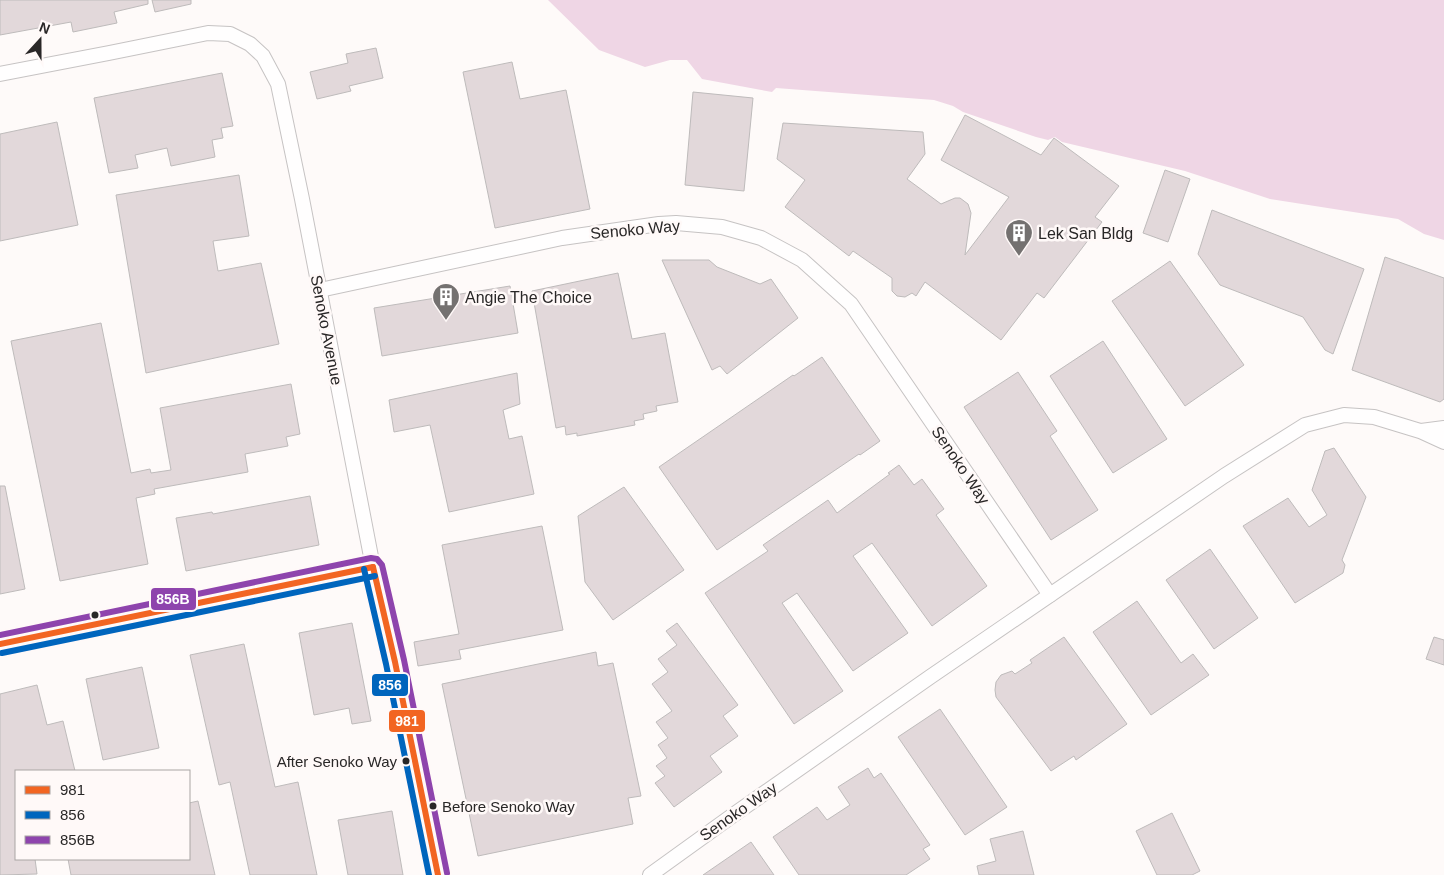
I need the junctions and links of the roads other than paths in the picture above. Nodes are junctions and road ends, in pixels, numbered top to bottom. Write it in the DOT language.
graph roads {
  1 [pos="0,74"];
  2 [pos="320,290"];
  3 [pos="1444,428"];
  4 [pos="1420,431"];
  5 [pos="1444,442"];
  6 [pos="373,567"];
  7 [pos="1050,594"];
  8 [pos="0,644"];
  9 [pos="438,875"];
  10 [pos="650,875"];
  1 -- 2 [label="street, Senoko Avenue"];
  2 -- 6 [label="street, Senoko Avenue"];
  2 -- 7 [label="street, Senoko Way"];
  3 -- 4 [label="street, Senoko Way"];
  4 -- 5 [label="street, Senoko Way"];
  4 -- 7 [label="street, Senoko Way"];
  6 -- 8 [label="street"];
  6 -- 9 [label="street, Senoko Avenue"];
  7 -- 10 [label="street, Senoko Way"];
}
